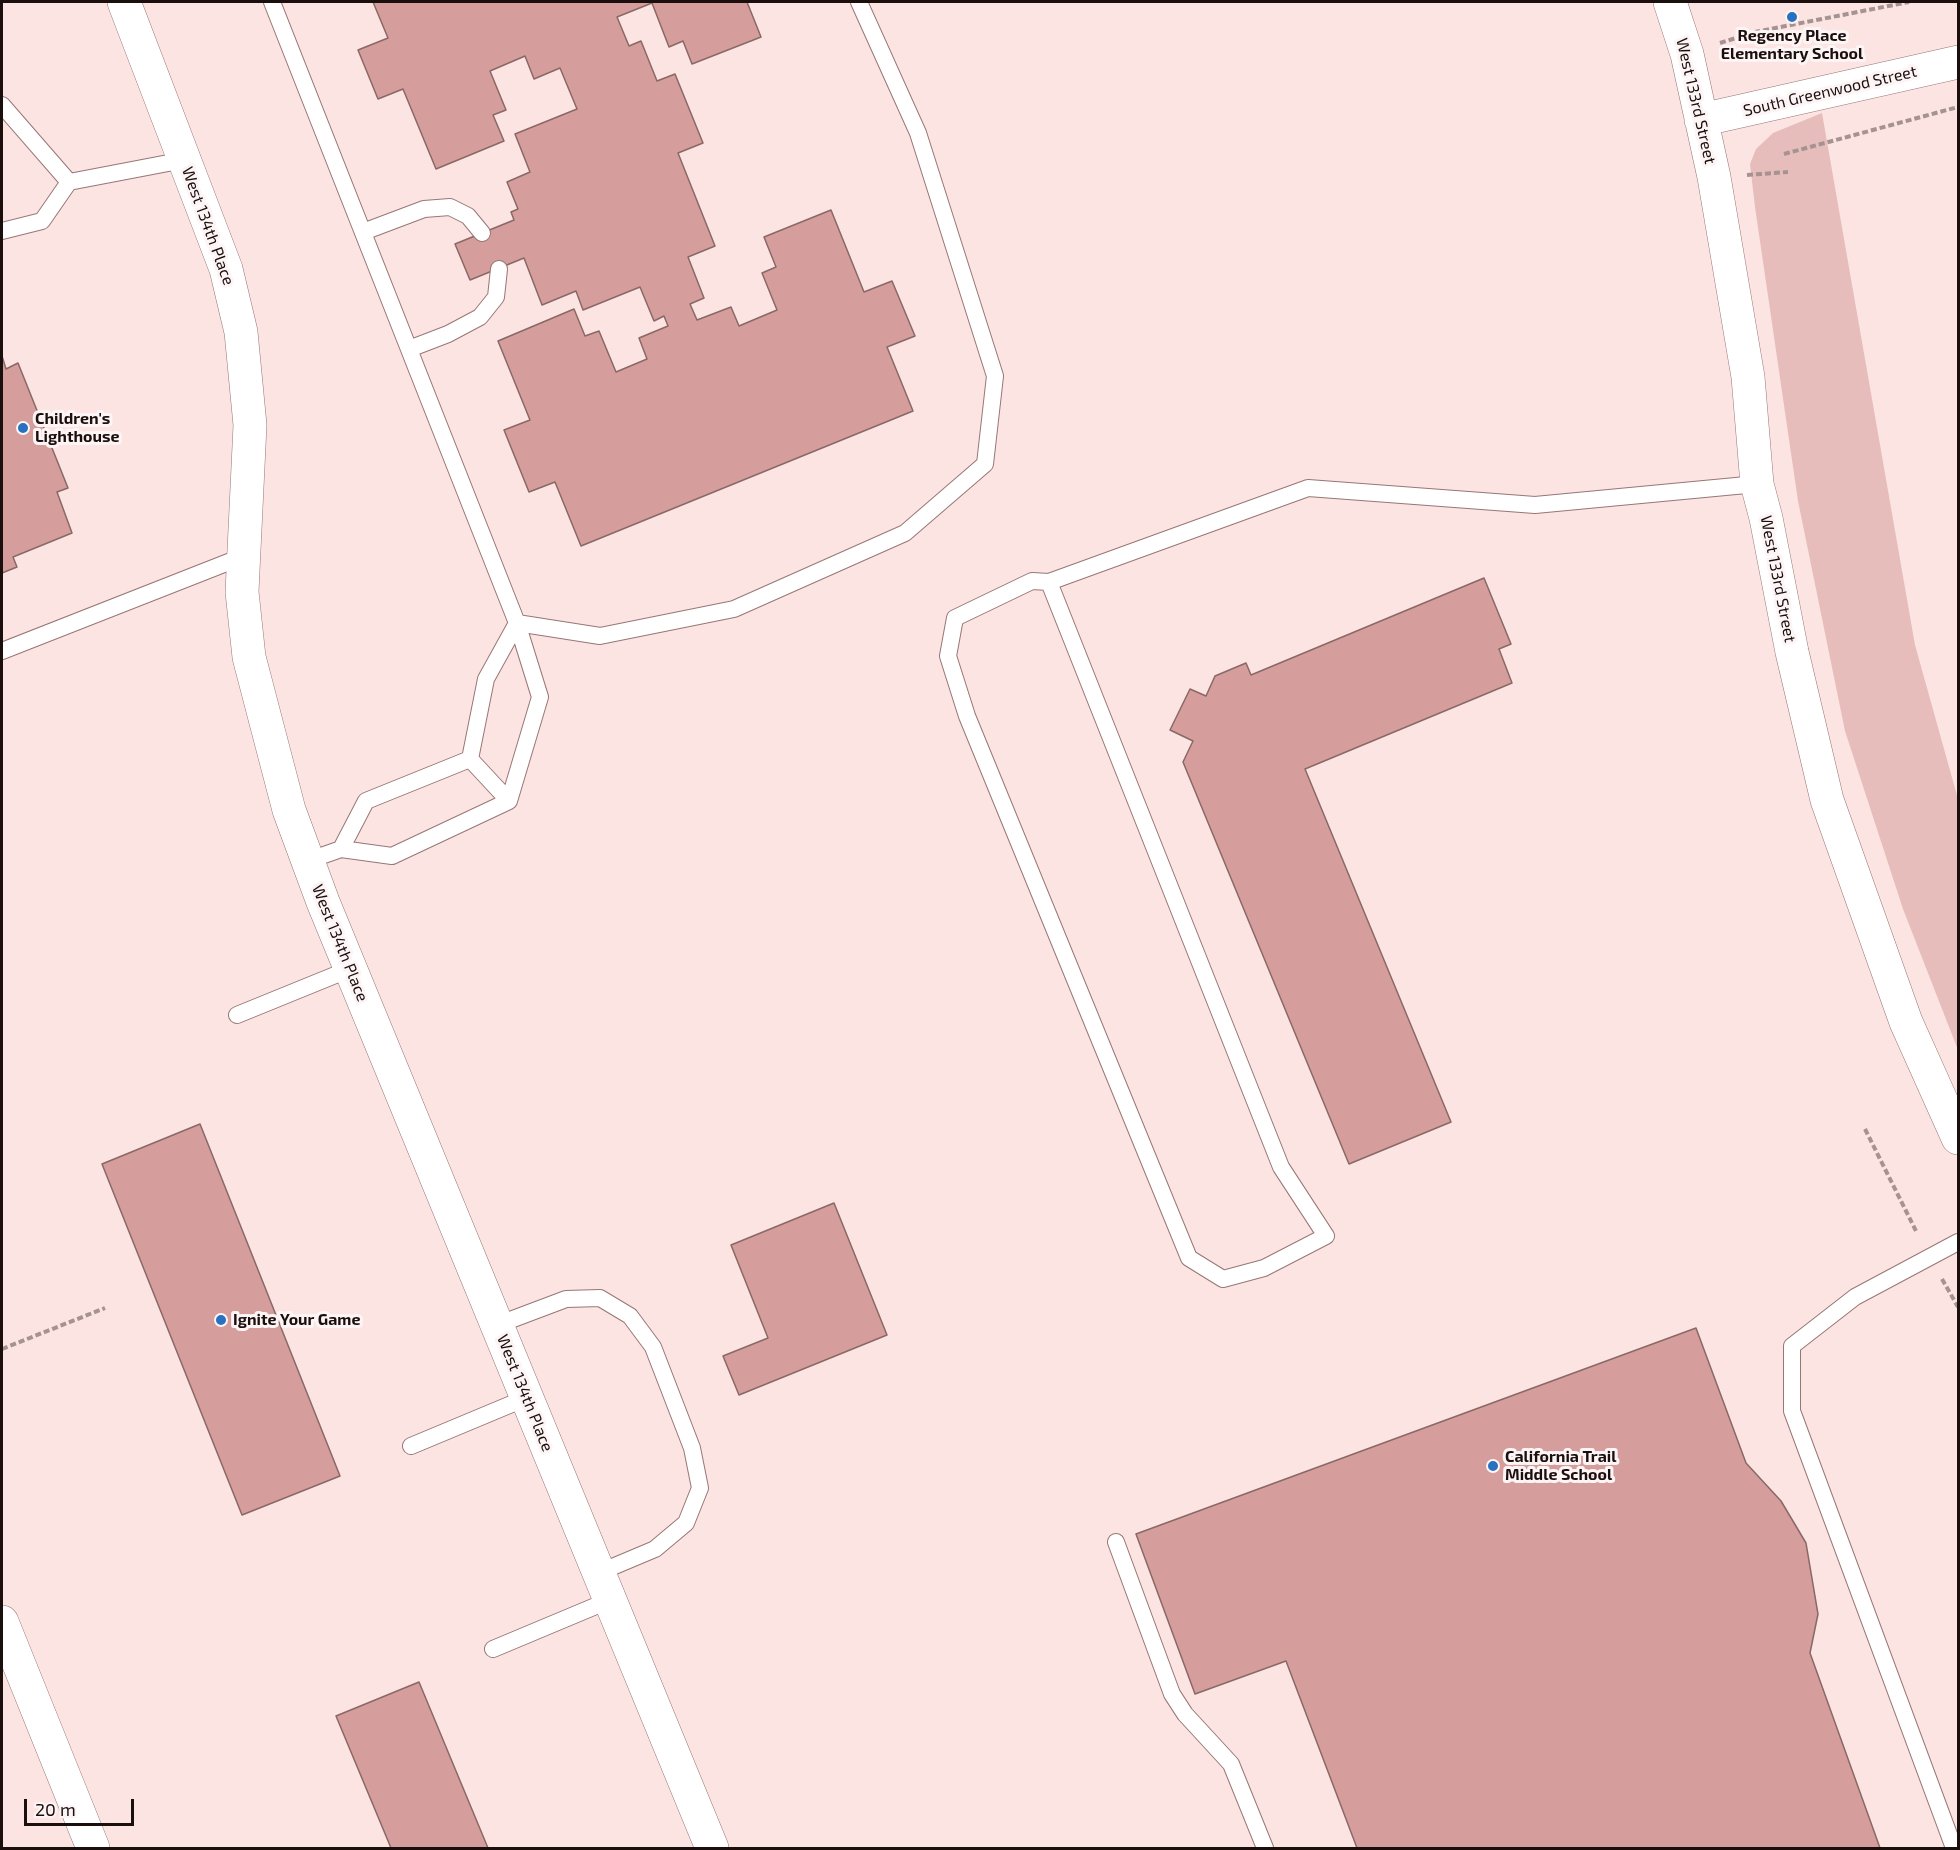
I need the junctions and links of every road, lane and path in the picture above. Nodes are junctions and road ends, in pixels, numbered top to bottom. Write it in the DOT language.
graph roads {
  1 [pos="124,2"];
  2 [pos="272,2"];
  3 [pos="859,2"];
  4 [pos="1670,2"];
  5 [pos="1909,2"];
  6 [pos="1687,54"];
  7 [pos="1959,62"];
  8 [pos="2,105"];
  9 [pos="1959,106"];
  10 [pos="1701,120"];
  11 [pos="1784,154"];
  12 [pos="184,160"];
  13 [pos="69,182"];
  14 [pos="2,231"];
  15 [pos="363,232"];
  16 [pos="482,232"];
  17 [pos="499,268"];
  18 [pos="409,349"];
  19 [pos="1757,484"];
  20 [pos="244,556"];
  21 [pos="1049,582"];
  22 [pos="518,623"];
  23 [pos="2,651"];
  24 [pos="470,759"];
  25 [pos="509,801"];
  26 [pos="341,849"];
  27 [pos="307,861"];
  28 [pos="350,969"];
  29 [pos="237,1015"];
  30 [pos="1865,1129"];
  31 [pos="1959,1138"];
  32 [pos="1959,1242"];
  33 [pos="1930,1257"];
  34 [pos="1959,1307"];
  35 [pos="105,1308"];
  36 [pos="497,1325"];
  37 [pos="2,1349"];
  38 [pos="526,1398"];
  39 [pos="411,1446"];
  40 [pos="1116,1542"];
  41 [pos="604,1587"];
  42 [pos="2,1622"];
  43 [pos="493,1649"];
  44 [pos="93,1848"];
  45 [pos="712,1848"];
  46 [pos="1265,1848"];
  47 [pos="1954,1848"];
  1 -- 12 [label="street, West 134th Place"];
  2 -- 15 [label="lane"];
  3 -- 22 [label="lane"];
  4 -- 6 [label="street, West 133rd Street"];
  5 -- 6 [label="path"];
  6 -- 10 [label="street, West 133rd Street"];
  7 -- 10 [label="street, South Greenwood Street"];
  8 -- 13 [label="lane"];
  9 -- 11 [label="path"];
  10 -- 19 [label="street, West 133rd Street"];
  12 -- 13 [label="lane"];
  12 -- 20 [label="street, West 134th Place"];
  13 -- 14 [label="lane"];
  15 -- 16 [label="lane"];
  15 -- 18 [label="lane"];
  17 -- 18 [label="lane"];
  18 -- 22 [label="lane"];
  19 -- 21 [label="lane"];
  19 -- 31 [label="street, West 133rd Street"];
  20 -- 23 [label="lane"];
  20 -- 27 [label="street, West 134th Place"];
  21 -- 21 [label="lane"];
  22 -- 24 [label="lane"];
  22 -- 25 [label="lane"];
  24 -- 25 [label="lane"];
  24 -- 26 [label="lane"];
  25 -- 26 [label="lane"];
  26 -- 27 [label="lane"];
  27 -- 28 [label="street, West 134th Place"];
  28 -- 29 [label="lane"];
  28 -- 36 [label="street, West 134th Place"];
  30 -- 33 [label="path"];
  32 -- 33 [label="lane"];
  33 -- 34 [label="path"];
  33 -- 47 [label="lane"];
  35 -- 37 [label="path"];
  36 -- 38 [label="street, West 134th Place"];
  36 -- 41 [label="lane"];
  38 -- 39 [label="lane"];
  38 -- 41 [label="street, West 134th Place"];
  40 -- 46 [label="lane"];
  41 -- 43 [label="lane"];
  41 -- 45 [label="street, West 134th Place"];
  42 -- 44 [label="street"];
}
